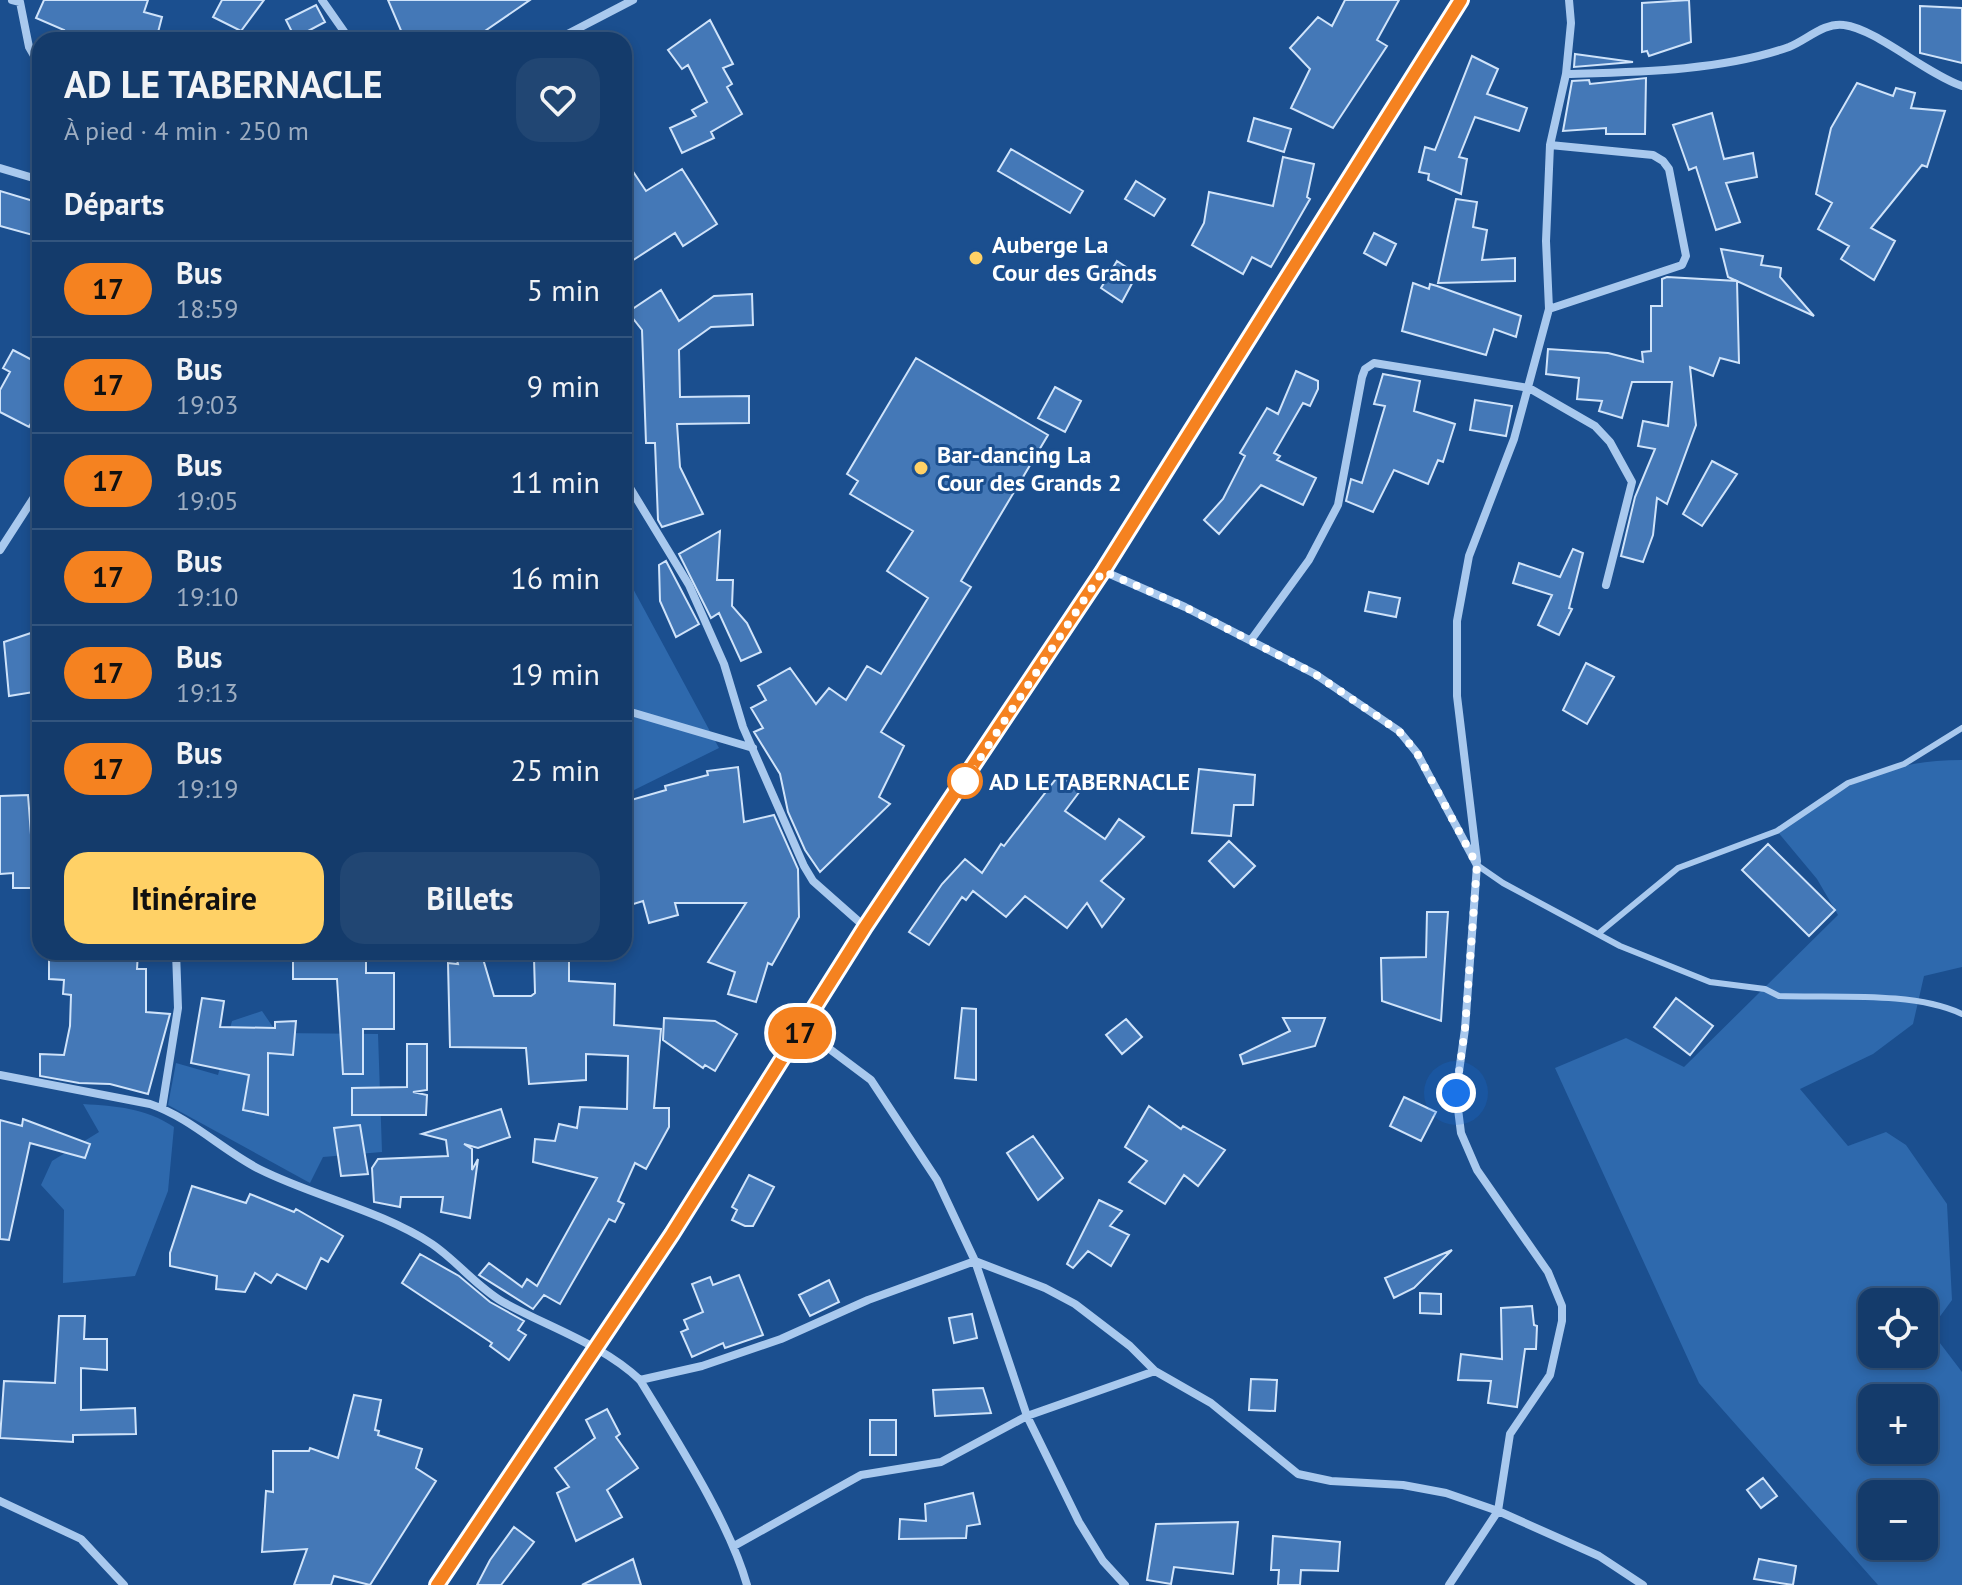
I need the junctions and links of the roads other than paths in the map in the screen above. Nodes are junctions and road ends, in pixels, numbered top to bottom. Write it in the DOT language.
graph roads {
  1 [pos="12,0"];
  2 [pos="322,0"];
  3 [pos="633,0"];
  4 [pos="1461,0"];
  5 [pos="1569,0"];
  6 [pos="344,32"];
  7 [pos="571,32"];
  8 [pos="32,52"];
  9 [pos="1566,74"];
  10 [pos="1962,86"];
  11 [pos="1550,145"];
  12 [pos="0,168"];
  13 [pos="32,178"];
  14 [pos="1549,309"];
  15 [pos="1529,388"];
  16 [pos="632,491"];
  17 [pos="32,500"];
  18 [pos="0,550"];
  19 [pos="1103,571"];
  20 [pos="1606,585"];
  21 [pos="1251,640"];
  22 [pos="632,712"];
  23 [pos="1962,728"];
  24 [pos="753,748"];
  25 [pos="1477,865"];
  26 [pos="865,927"];
  27 [pos="1599,933"];
  28 [pos="176,960"];
  29 [pos="1962,1014"];
  30 [pos="803,1029"];
  31 [pos="0,1075"];
  32 [pos="162,1108"];
  33 [pos="975,1261"];
  34 [pos="595,1349"];
  35 [pos="1155,1371"];
  36 [pos="640,1380"];
  37 [pos="1027,1416"];
  38 [pos="0,1501"];
  39 [pos="1498,1511"];
  40 [pos="734,1546"];
  41 [pos="124,1585"];
  42 [pos="438,1585"];
  43 [pos="747,1585"];
  44 [pos="1125,1585"];
  45 [pos="1449,1585"];
  46 [pos="1643,1585"];
  1 -- 8 [label="street"];
  2 -- 6 [label="street"];
  3 -- 7 [label="street"];
  4 -- 19 [label="street"];
  5 -- 9 [label="street"];
  9 -- 10 [label="street"];
  9 -- 11 [label="street"];
  11 -- 14 [label="street"];
  11 -- 14 [label="street"];
  12 -- 13 [label="street"];
  14 -- 15 [label="street"];
  15 -- 20 [label="street"];
  15 -- 21 [label="street"];
  15 -- 25 [label="street"];
  16 -- 24 [label="street"];
  17 -- 18 [label="street"];
  19 -- 21 [label="street"];
  19 -- 26 [label="street"];
  21 -- 25 [label="street"];
  22 -- 24 [label="street"];
  23 -- 27 [label="lane"];
  24 -- 26 [label="street"];
  25 -- 27 [label="lane"];
  25 -- 39 [label="street"];
  26 -- 30 [label="street"];
  27 -- 29 [label="lane"];
  28 -- 32 [label="street"];
  30 -- 33 [label="street"];
  30 -- 34 [label="street"];
  31 -- 32 [label="street"];
  32 -- 34 [label="street"];
  33 -- 35 [label="street"];
  33 -- 36 [label="street"];
  33 -- 37 [label="street"];
  34 -- 36 [label="street"];
  34 -- 42 [label="street"];
  35 -- 37 [label="street"];
  35 -- 39 [label="street"];
  36 -- 40 [label="street"];
  37 -- 40 [label="street"];
  37 -- 44 [label="street"];
  38 -- 41 [label="street"];
  39 -- 45 [label="street"];
  39 -- 46 [label="street"];
  40 -- 43 [label="street"];
}
